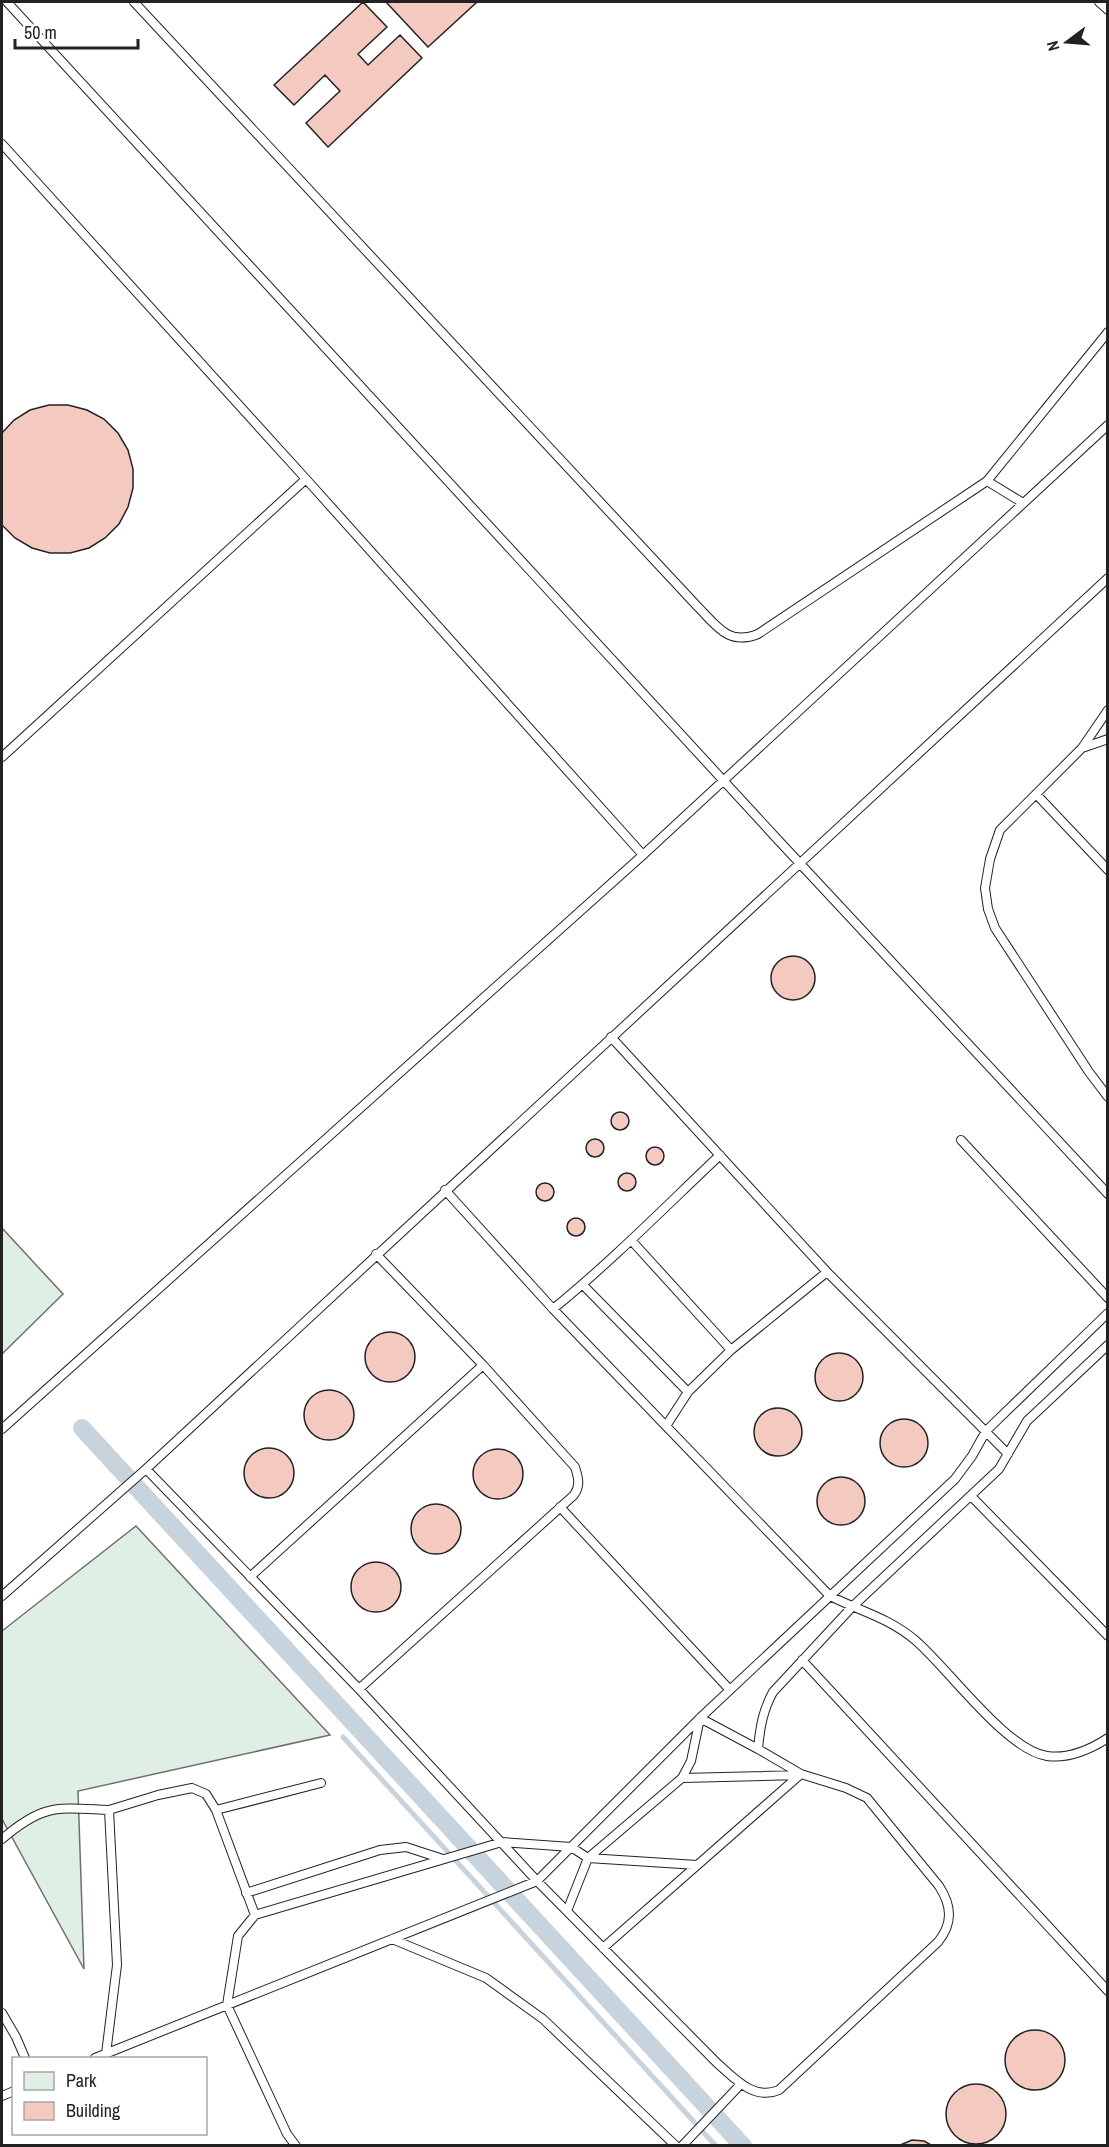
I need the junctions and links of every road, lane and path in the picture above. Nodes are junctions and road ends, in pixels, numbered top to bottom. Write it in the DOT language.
graph roads {
  1 [pos="7,2"];
  2 [pos="134,2"];
  3 [pos="1100,2"];
  4 [pos="1107,10"];
  5 [pos="2,144"];
  6 [pos="1107,332"];
  7 [pos="1107,425"];
  8 [pos="306,479"];
  9 [pos="987,480"];
  10 [pos="1023,502"];
  11 [pos="1107,578"];
  12 [pos="1107,710"];
  13 [pos="1107,739"];
  14 [pos="1082,748"];
  15 [pos="2,757"];
  16 [pos="723,779"];
  17 [pos="1036,794"];
  18 [pos="643,855"];
  19 [pos="801,864"];
  20 [pos="1107,870"];
  21 [pos="611,1037"];
  22 [pos="1107,1096"];
  23 [pos="961,1140"];
  24 [pos="720,1155"];
  25 [pos="445,1190"];
  26 [pos="1107,1194"];
  27 [pos="631,1240"];
  28 [pos="376,1254"];
  29 [pos="827,1272"];
  30 [pos="583,1285"];
  31 [pos="1107,1298"];
  32 [pos="553,1309"];
  33 [pos="1107,1313"];
  34 [pos="1107,1345"];
  35 [pos="731,1350"];
  36 [pos="483,1365"];
  37 [pos="688,1392"];
  38 [pos="666,1426"];
  39 [pos="2,1429"];
  40 [pos="986,1431"];
  41 [pos="1008,1454"];
  42 [pos="146,1469"];
  43 [pos="971,1496"];
  44 [pos="560,1507"];
  45 [pos="250,1577"];
  46 [pos="2,1596"];
  47 [pos="830,1596"];
  48 [pos="852,1607"];
  49 [pos="1107,1636"];
  50 [pos="802,1660"];
  51 [pos="359,1689"];
  52 [pos="730,1690"];
  53 [pos="700,1718"];
  54 [pos="1107,1738"];
  55 [pos="758,1749"];
  56 [pos="801,1774"];
  57 [pos="682,1778"];
  58 [pos="321,1783"];
  59 [pos="109,1810"];
  60 [pos="216,1810"];
  61 [pos="2,1839"];
  62 [pos="502,1842"];
  63 [pos="571,1848"];
  64 [pos="588,1858"];
  65 [pos="445,1859"];
  66 [pos="697,1866"];
  67 [pos="537,1881"];
  68 [pos="246,1893"];
  69 [pos="567,1911"];
  70 [pos="255,1915"];
  71 [pos="392,1939"];
  72 [pos="603,1948"];
  73 [pos="1107,1991"];
  74 [pos="227,2006"];
  75 [pos="2,2013"];
  76 [pos="106,2054"];
  77 [pos="25,2057"];
  78 [pos="97,2057"];
  79 [pos="741,2084"];
  80 [pos="296,2145"];
  81 [pos="676,2145"];
  82 [pos="682,2145"];
  1 -- 16 [label="lane"];
  2 -- 9 [label="lane"];
  3 -- 4 [label="lane"];
  5 -- 8 [label="lane"];
  6 -- 9 [label="lane"];
  7 -- 10 [label="lane"];
  8 -- 15 [label="lane"];
  8 -- 18 [label="lane"];
  9 -- 10 [label="lane"];
  10 -- 16 [label="lane"];
  11 -- 19 [label="lane"];
  12 -- 14 [label="lane"];
  13 -- 14 [label="lane"];
  14 -- 17 [label="lane"];
  16 -- 18 [label="lane"];
  16 -- 19 [label="lane"];
  17 -- 20 [label="lane"];
  17 -- 22 [label="lane"];
  18 -- 39 [label="lane"];
  19 -- 21 [label="lane"];
  19 -- 26 [label="lane"];
  21 -- 24 [label="lane"];
  21 -- 25 [label="lane"];
  23 -- 31 [label="lane"];
  24 -- 27 [label="lane"];
  24 -- 29 [label="lane"];
  25 -- 28 [label="lane"];
  25 -- 32 [label="lane"];
  27 -- 30 [label="lane"];
  27 -- 35 [label="lane"];
  28 -- 36 [label="lane"];
  28 -- 42 [label="lane"];
  29 -- 35 [label="lane"];
  29 -- 40 [label="lane"];
  30 -- 32 [label="lane"];
  30 -- 37 [label="lane"];
  32 -- 38 [label="lane"];
  33 -- 40 [label="lane"];
  34 -- 41 [label="lane"];
  35 -- 37 [label="lane"];
  36 -- 44 [label="lane"];
  36 -- 45 [label="lane"];
  37 -- 38 [label="lane"];
  38 -- 47 [label="lane"];
  40 -- 41 [label="lane"];
  40 -- 47 [label="lane"];
  41 -- 43 [label="lane"];
  42 -- 45 [label="lane"];
  42 -- 46 [label="lane"];
  43 -- 48 [label="lane"];
  43 -- 49 [label="lane"];
  44 -- 51 [label="lane"];
  44 -- 52 [label="lane"];
  45 -- 51 [label="lane"];
  47 -- 48 [label="lane"];
  47 -- 52 [label="lane"];
  48 -- 50 [label="lane"];
  48 -- 54 [label="lane"];
  50 -- 55 [label="lane"];
  50 -- 73 [label="lane"];
  51 -- 62 [label="lane"];
  52 -- 53 [label="lane"];
  53 -- 55 [label="lane"];
  53 -- 57 [label="lane"];
  53 -- 63 [label="lane"];
  55 -- 56 [label="lane"];
  56 -- 57 [label="lane"];
  56 -- 66 [label="lane"];
  56 -- 79 [label="lane"];
  57 -- 64 [label="lane"];
  58 -- 60 [label="lane"];
  59 -- 60 [label="lane"];
  59 -- 61 [label="lane"];
  59 -- 76 [label="lane"];
  60 -- 68 [label="lane"];
  62 -- 63 [label="lane"];
  62 -- 65 [label="lane"];
  62 -- 67 [label="lane"];
  63 -- 64 [label="lane"];
  63 -- 67 [label="lane"];
  64 -- 66 [label="lane"];
  64 -- 69 [label="lane"];
  65 -- 68 [label="lane"];
  65 -- 70 [label="lane"];
  66 -- 72 [label="lane"];
  67 -- 69 [label="lane"];
  67 -- 71 [label="lane"];
  68 -- 70 [label="lane"];
  69 -- 72 [label="lane"];
  70 -- 74 [label="lane"];
  71 -- 74 [label="lane"];
  71 -- 81 [label="lane"];
  72 -- 79 [label="lane"];
  74 -- 76 [label="lane"];
  74 -- 80 [label="lane"];
  75 -- 77 [label="lane"];
  76 -- 78 [label="lane"];
  79 -- 82 [label="lane"];
}
